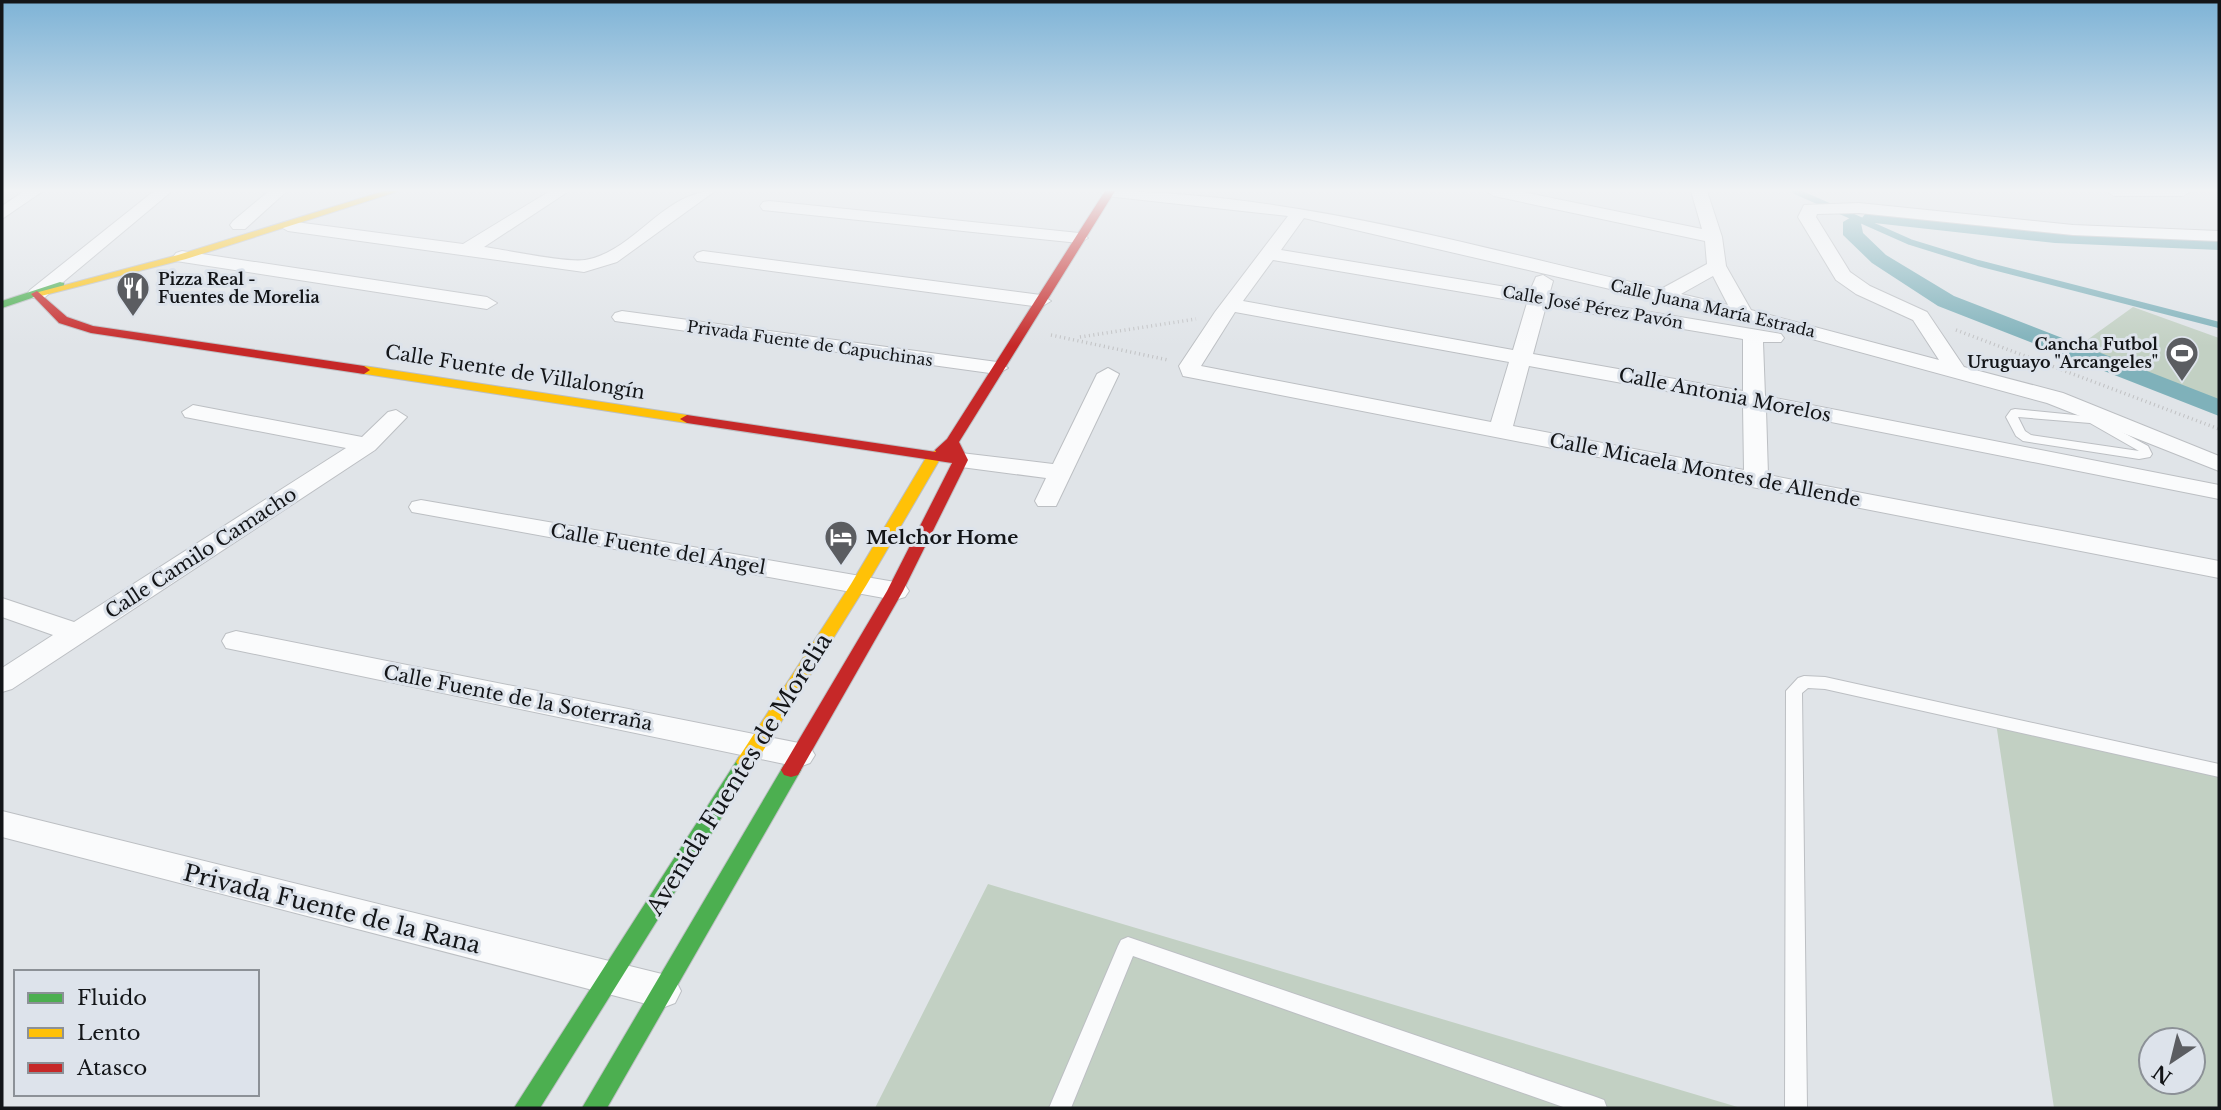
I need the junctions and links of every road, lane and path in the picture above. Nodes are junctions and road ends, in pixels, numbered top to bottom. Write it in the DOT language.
graph roads {
  1 [pos="117,243"];
  2 [pos="193,243"];
  3 [pos="231,243"];
  4 [pos="452,243"];
  5 [pos="460,243"];
  6 [pos="477,243"];
  7 [pos="632,243"];
  8 [pos="1076,243"];
  9 [pos="1279,243"];
  10 [pos="1431,243"];
  11 [pos="1714,243"];
  12 [pos="1823,243"];
  13 [pos="473,245"];
  14 [pos="1271,254"];
  15 [pos="182,257"];
  16 [pos="703,257"];
  17 [pos="1717,266"];
  18 [pos="1547,270"];
  19 [pos="76,287"];
  20 [pos="37,294"];
  21 [pos="1662,296"];
  22 [pos="1538,298"];
  23 [pos="1041,301"];
  24 [pos="486,303"];
  25 [pos="2,305"];
  26 [pos="1226,310"];
  27 [pos="1920,316"];
  28 [pos="622,317"];
  29 [pos="63,320"];
  30 [pos="1748,324"];
  31 [pos="1021,333"];
  32 [pos="1076,338"];
  33 [pos="1521,357"];
  34 [pos="997,368"];
  35 [pos="1190,368"];
  36 [pos="1955,369"];
  37 [pos="1108,374"];
  38 [pos="1754,400"];
  39 [pos="192,412"];
  40 [pos="396,417"];
  41 [pos="2094,421"];
  42 [pos="2119,423"];
  43 [pos="2219,429"];
  44 [pos="1500,430"];
  45 [pos="367,445"];
  46 [pos="957,451"];
  47 [pos="934,456"];
  48 [pos="2219,464"];
  49 [pos="1060,471"];
  50 [pos="1756,480"];
  51 [pos="2219,492"];
  52 [pos="1047,501"];
  53 [pos="421,507"];
  54 [pos="2219,570"];
  55 [pos="859,584"];
  56 [pos="895,590"];
  57 [pos="2,607"];
  58 [pos="77,633"];
  59 [pos="236,641"];
  60 [pos="2,682"];
  61 [pos="756,746"];
  62 [pos="799,755"];
  63 [pos="2219,771"];
  64 [pos="2,824"];
  65 [pos="609,980"];
  66 [pos="662,991"];
  67 [pos="526,1108"];
  68 [pos="594,1108"];
  69 [pos="1060,1108"];
  70 [pos="1596,1108"];
  71 [pos="1796,1108"];
  1 -- 19 [label="street"];
  2 -- 19 [label="street"];
  3 -- 15 [label="street"];
  4 -- 13 [label="street"];
  5 -- 13 [label="street"];
  6 -- 13 [label="street"];
  7 -- 13 [label="street"];
  8 -- 23 [label="street, Avenida Fuentes de Morelia"];
  9 -- 14 [label="street"];
  10 -- 18 [label="street, Calle Juana María Estrada"];
  11 -- 17 [label="street"];
  12 -- 27 [label="street"];
  14 -- 22 [label="street, Calle José Pérez Pavón"];
  14 -- 26 [label="street"];
  15 -- 19 [label="street"];
  15 -- 24 [label="street"];
  16 -- 23 [label="street"];
  17 -- 21 [label="street"];
  17 -- 30 [label="street"];
  18 -- 21 [label="street, Calle Juana María Estrada"];
  18 -- 22 [label="street"];
  19 -- 20 [label="street"];
  19 -- 29 [label="street"];
  20 -- 25 [label="street"];
  20 -- 29 [label="street, Calle Fuente de Villalongín"];
  21 -- 30 [label="street, Calle Juana María Estrada"];
  22 -- 30 [label="street, Calle José Pérez Pavón"];
  22 -- 33 [label="street"];
  23 -- 31 [label="street, Avenida Fuentes de Morelia"];
  26 -- 32 [label="path"];
  26 -- 33 [label="street, Calle Antonia Morelos"];
  26 -- 35 [label="street"];
  27 -- 36 [label="street"];
  27 -- 43 [label="path"];
  28 -- 34 [label="street, Privada Fuente de Capuchinas"];
  29 -- 47 [label="street, Calle Fuente de Villalongín"];
  30 -- 36 [label="street, Calle José Pérez Pavón"];
  30 -- 38 [label="street"];
  31 -- 32 [label="path"];
  31 -- 34 [label="street, Avenida Fuentes de Morelia"];
  32 -- 35 [label="path"];
  33 -- 38 [label="street, Calle Antonia Morelos"];
  33 -- 44 [label="street"];
  34 -- 46 [label="street, Avenida Fuentes de Morelia"];
  35 -- 44 [label="street, Calle Micaela Montes de Allende"];
  36 -- 42 [label="street"];
  37 -- 49 [label="street"];
  38 -- 50 [label="street"];
  38 -- 51 [label="street, Calle Antonia Morelos"];
  39 -- 45 [label="street"];
  40 -- 45 [label="street, Calle Camilo Camacho"];
  41 -- 41 [label="lane"];
  41 -- 42 [label="lane"];
  42 -- 48 [label="street"];
  44 -- 50 [label="street, Calle Micaela Montes de Allende"];
  45 -- 58 [label="street, Calle Camilo Camacho"];
  46 -- 47 [label="street, Calle Fuente de Villalongín"];
  46 -- 49 [label="street"];
  46 -- 56 [label="street, Avenida Fuentes de Morelia"];
  47 -- 55 [label="street, Avenida Fuentes de Morelia"];
  49 -- 52 [label="street"];
  50 -- 54 [label="street, Calle Micaela Montes de Allende"];
  53 -- 55 [label="street, Calle Fuente del Ángel"];
  55 -- 56 [label="street, Calle Fuente del Ángel"];
  55 -- 61 [label="street, Avenida Fuentes de Morelia"];
  56 -- 62 [label="street, Avenida Fuentes de Morelia"];
  57 -- 58 [label="street"];
  58 -- 60 [label="street, Calle Camilo Camacho"];
  59 -- 61 [label="street, Calle Fuente de la Soterraña"];
  61 -- 62 [label="street, Calle Fuente de la Soterraña"];
  61 -- 65 [label="street, Avenida Fuentes de Morelia"];
  62 -- 66 [label="street, Avenida Fuentes de Morelia"];
  63 -- 71 [label="lane"];
  64 -- 65 [label="street, Privada Fuente de la Rana"];
  65 -- 66 [label="street, Privada Fuente de la Rana"];
  65 -- 67 [label="street, Avenida Fuentes de Morelia"];
  66 -- 68 [label="street, Avenida Fuentes de Morelia"];
  69 -- 70 [label="lane"];
}
